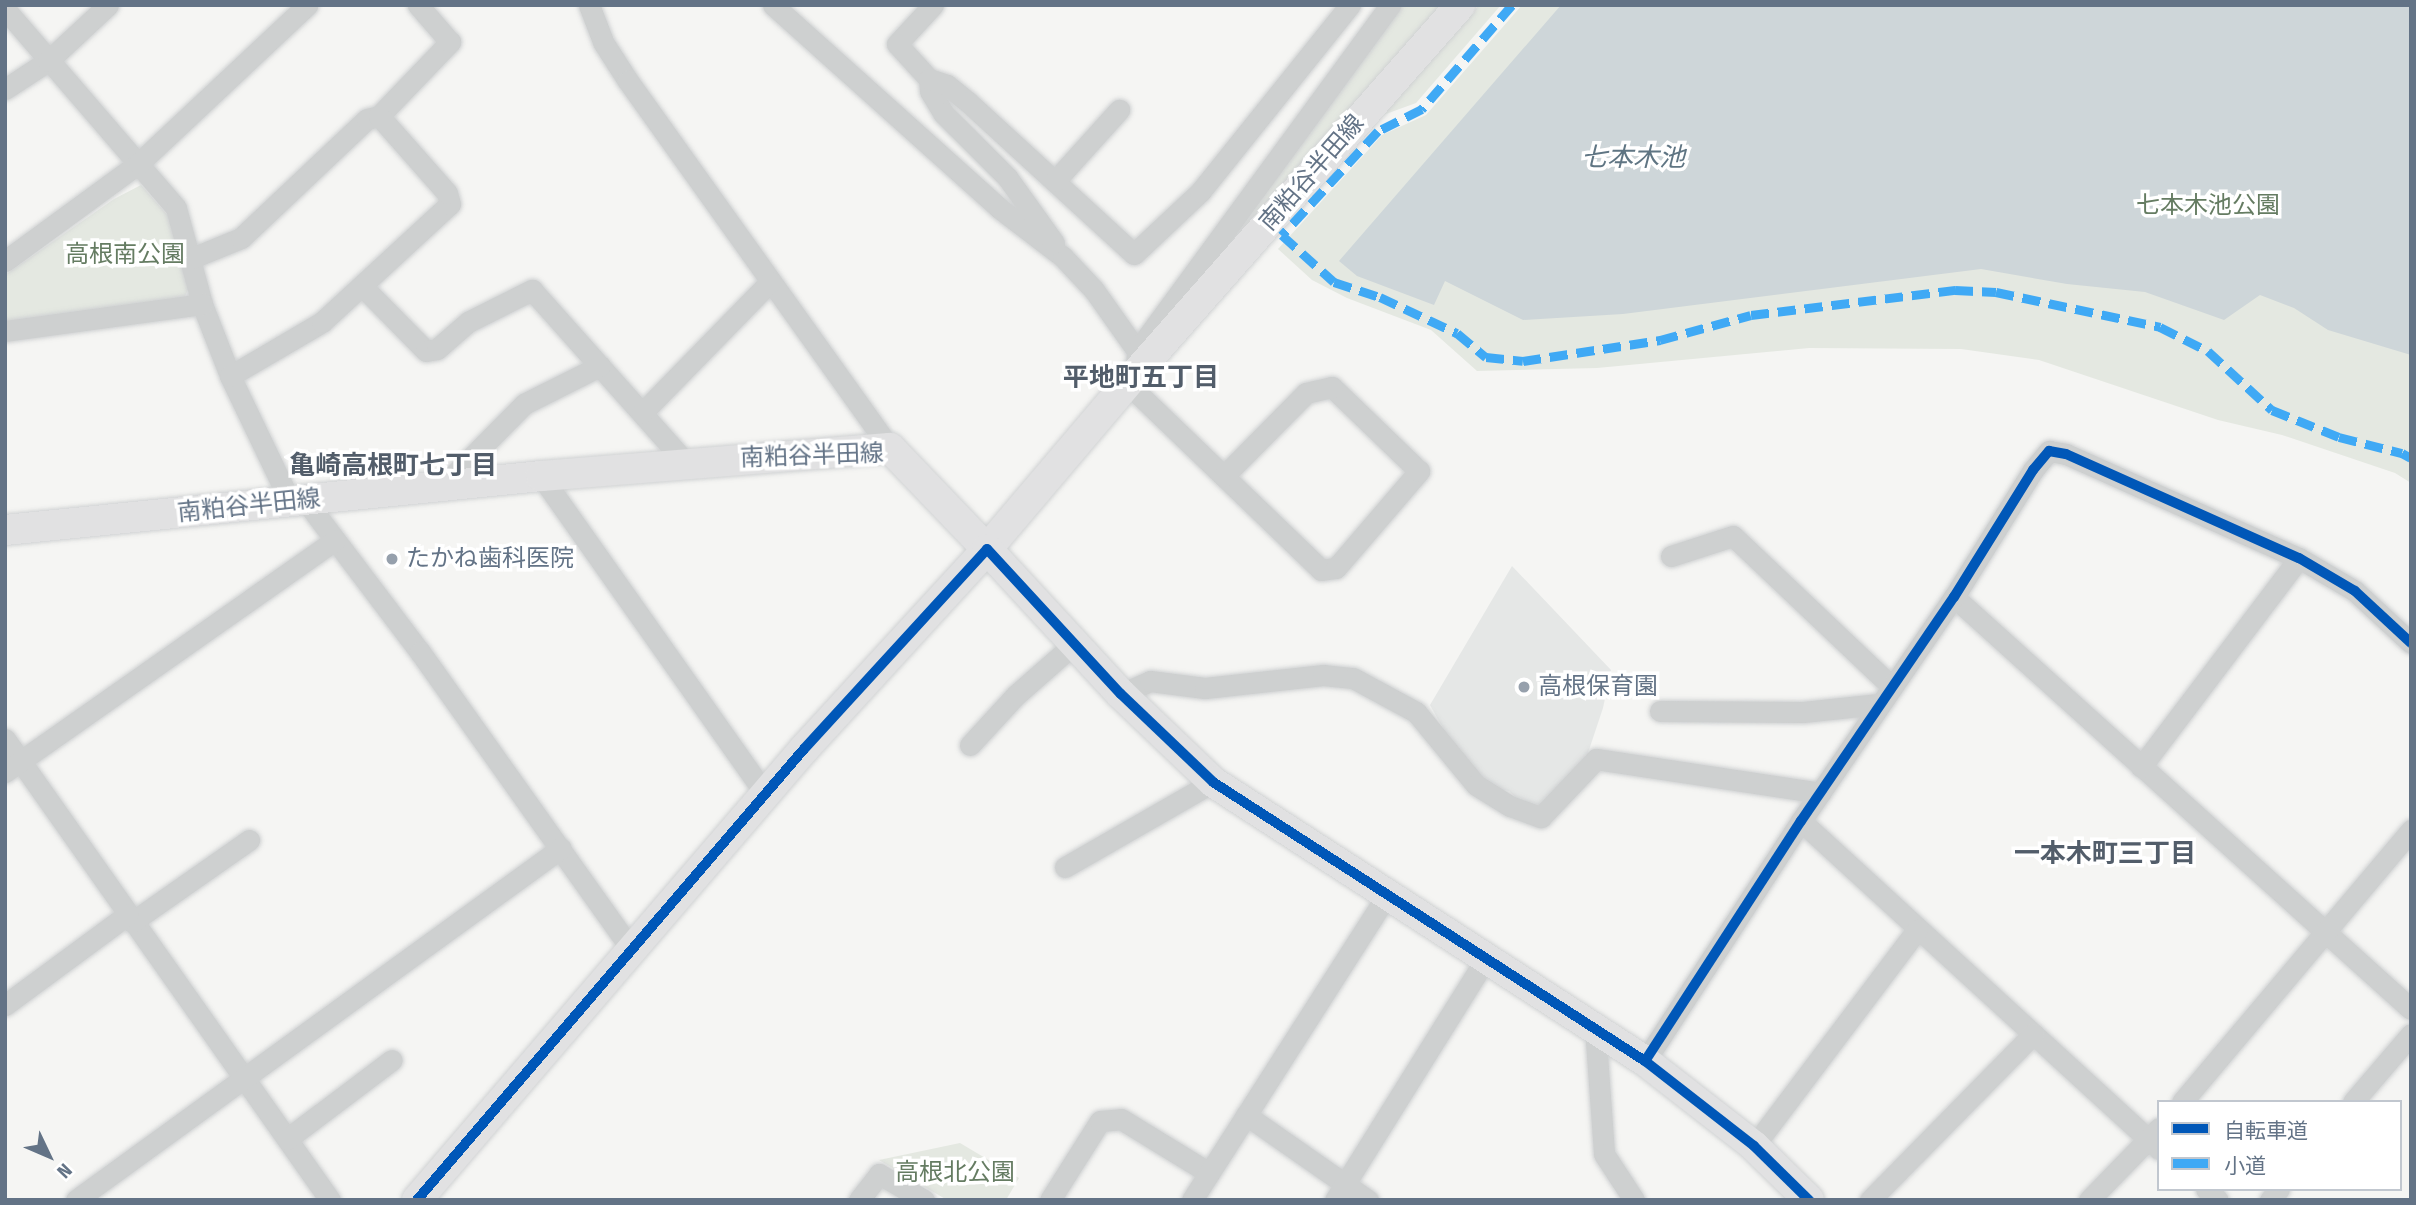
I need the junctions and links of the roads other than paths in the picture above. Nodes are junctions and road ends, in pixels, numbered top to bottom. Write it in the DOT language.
graph roads {
  1 [pos="108,5"];
  2 [pos="307,5"];
  3 [pos="418,5"];
  4 [pos="589,5"];
  5 [pos="773,5"];
  6 [pos="933,5"];
  7 [pos="1350,5"];
  8 [pos="1390,5"];
  9 [pos="1460,5"];
  10 [pos="5,9"];
  11 [pos="48,61"];
  12 [pos="929,79"];
  13 [pos="5,89"];
  14 [pos="1119,110"];
  15 [pos="379,116"];
  16 [pos="139,163"];
  17 [pos="1055,181"];
  18 [pos="1063,257"];
  19 [pos="192,258"];
  20 [pos="5,261"];
  21 [pos="771,282"];
  22 [pos="362,286"];
  23 [pos="202,303"];
  24 [pos="5,331"];
  25 [pos="600,366"];
  26 [pos="1134,369"];
  27 [pos="230,376"];
  28 [pos="642,413"];
  29 [pos="890,448"];
  30 [pos="686,463"];
  31 [pos="541,476"];
  32 [pos="1224,476"];
  33 [pos="442,487"];
  34 [pos="297,501"];
  35 [pos="5,530"];
  36 [pos="335,540"];
  37 [pos="987,549"];
  38 [pos="1671,556"];
  39 [pos="2299,558"];
  40 [pos="1954,597"];
  41 [pos="2411,643"];
  42 [pos="1074,645"];
  43 [pos="1892,687"];
  44 [pos="1121,694"];
  45 [pos="1879,704"];
  46 [pos="1660,711"];
  47 [pos="5,739"];
  48 [pos="970,745"];
  49 [pos="13,767"];
  50 [pos="2141,767"];
  51 [pos="1213,782"];
  52 [pos="1819,793"];
  53 [pos="765,794"];
  54 [pos="1801,821"];
  55 [pos="2411,831"];
  56 [pos="249,839"];
  57 [pos="561,848"];
  58 [pos="1065,867"];
  59 [pos="1388,894"];
  60 [pos="130,919"];
  61 [pos="1917,930"];
  62 [pos="2327,934"];
  63 [pos="631,949"];
  64 [pos="1487,957"];
  65 [pos="5,1005"];
  66 [pos="2411,1009"];
  67 [pos="1595,1027"];
  68 [pos="2034,1034"];
  69 [pos="2411,1034"];
  70 [pos="392,1060"];
  71 [pos="1645,1061"];
  72 [pos="244,1079"];
  73 [pos="2184,1100"];
  74 [pos="2355,1100"];
  75 [pos="1246,1115"];
  76 [pos="287,1139"];
  77 [pos="2155,1139"];
  78 [pos="1754,1146"];
  79 [pos="1209,1173"];
  80 [pos="1341,1191"];
  81 [pos="76,1200"];
  82 [pos="330,1200"];
  83 [pos="417,1200"];
  84 [pos="859,1200"];
  85 [pos="924,1200"];
  86 [pos="1050,1200"];
  87 [pos="1192,1200"];
  88 [pos="1368,1200"];
  89 [pos="1634,1200"];
  90 [pos="1809,1200"];
  91 [pos="1870,1200"];
  92 [pos="2090,1200"];
  1 -- 11 [label="street"];
  2 -- 16 [label="street"];
  3 -- 15 [label="street"];
  4 -- 21 [label="street"];
  5 -- 18 [label="street"];
  6 -- 12 [label="street"];
  7 -- 17 [label="street"];
  8 -- 26 [label="street"];
  9 -- 26 [label="street, 南粕谷半田線"];
  10 -- 11 [label="street"];
  11 -- 13 [label="street"];
  11 -- 16 [label="street"];
  12 -- 17 [label="street"];
  12 -- 18 [label="street"];
  14 -- 17 [label="street"];
  15 -- 19 [label="street"];
  15 -- 22 [label="street"];
  16 -- 19 [label="street"];
  16 -- 20 [label="street"];
  18 -- 26 [label="street"];
  19 -- 23 [label="street"];
  21 -- 28 [label="street"];
  21 -- 29 [label="street"];
  22 -- 25 [label="street"];
  22 -- 27 [label="street"];
  23 -- 24 [label="street"];
  23 -- 27 [label="street"];
  25 -- 28 [label="street"];
  25 -- 33 [label="street"];
  26 -- 32 [label="street"];
  26 -- 37 [label="street, 南粕谷半田線"];
  27 -- 34 [label="street"];
  28 -- 30 [label="street"];
  29 -- 30 [label="street, 南粕谷半田線"];
  29 -- 37 [label="street, 南粕谷半田線"];
  30 -- 31 [label="street, 南粕谷半田線"];
  31 -- 33 [label="street, 南粕谷半田線"];
  31 -- 53 [label="street"];
  32 -- 32 [label="street"];
  33 -- 34 [label="street, 南粕谷半田線"];
  34 -- 35 [label="street, 南粕谷半田線"];
  34 -- 36 [label="street"];
  36 -- 49 [label="street"];
  36 -- 57 [label="street"];
  37 -- 42 [label="street"];
  37 -- 53 [label="street"];
  38 -- 43 [label="street"];
  39 -- 40 [label="street"];
  39 -- 41 [label="street"];
  39 -- 50 [label="street"];
  40 -- 43 [label="street"];
  40 -- 50 [label="street"];
  42 -- 44 [label="street"];
  42 -- 48 [label="street"];
  43 -- 45 [label="street"];
  44 -- 51 [label="street"];
  44 -- 52 [label="street"];
  45 -- 46 [label="street"];
  45 -- 52 [label="street"];
  47 -- 49 [label="street"];
  49 -- 60 [label="street"];
  50 -- 62 [label="street"];
  51 -- 58 [label="street"];
  51 -- 59 [label="street"];
  52 -- 54 [label="street"];
  53 -- 63 [label="street"];
  54 -- 61 [label="street"];
  54 -- 71 [label="street"];
  55 -- 62 [label="street"];
  56 -- 60 [label="street"];
  57 -- 63 [label="street"];
  57 -- 72 [label="street"];
  59 -- 64 [label="street"];
  59 -- 75 [label="street"];
  60 -- 65 [label="street"];
  60 -- 72 [label="street"];
  61 -- 68 [label="street"];
  61 -- 78 [label="street"];
  62 -- 66 [label="street"];
  62 -- 73 [label="street"];
  63 -- 83 [label="street"];
  64 -- 67 [label="street"];
  64 -- 80 [label="street"];
  67 -- 71 [label="street"];
  67 -- 89 [label="street"];
  68 -- 77 [label="street"];
  68 -- 91 [label="street"];
  69 -- 74 [label="street"];
  70 -- 76 [label="street"];
  71 -- 78 [label="street"];
  72 -- 76 [label="street"];
  72 -- 81 [label="street"];
  75 -- 79 [label="street"];
  75 -- 80 [label="street"];
  76 -- 82 [label="street"];
  77 -- 92 [label="street"];
  78 -- 90 [label="street"];
  79 -- 86 [label="street"];
  79 -- 87 [label="street"];
  80 -- 88 [label="street"];
  84 -- 85 [label="street"];
}
